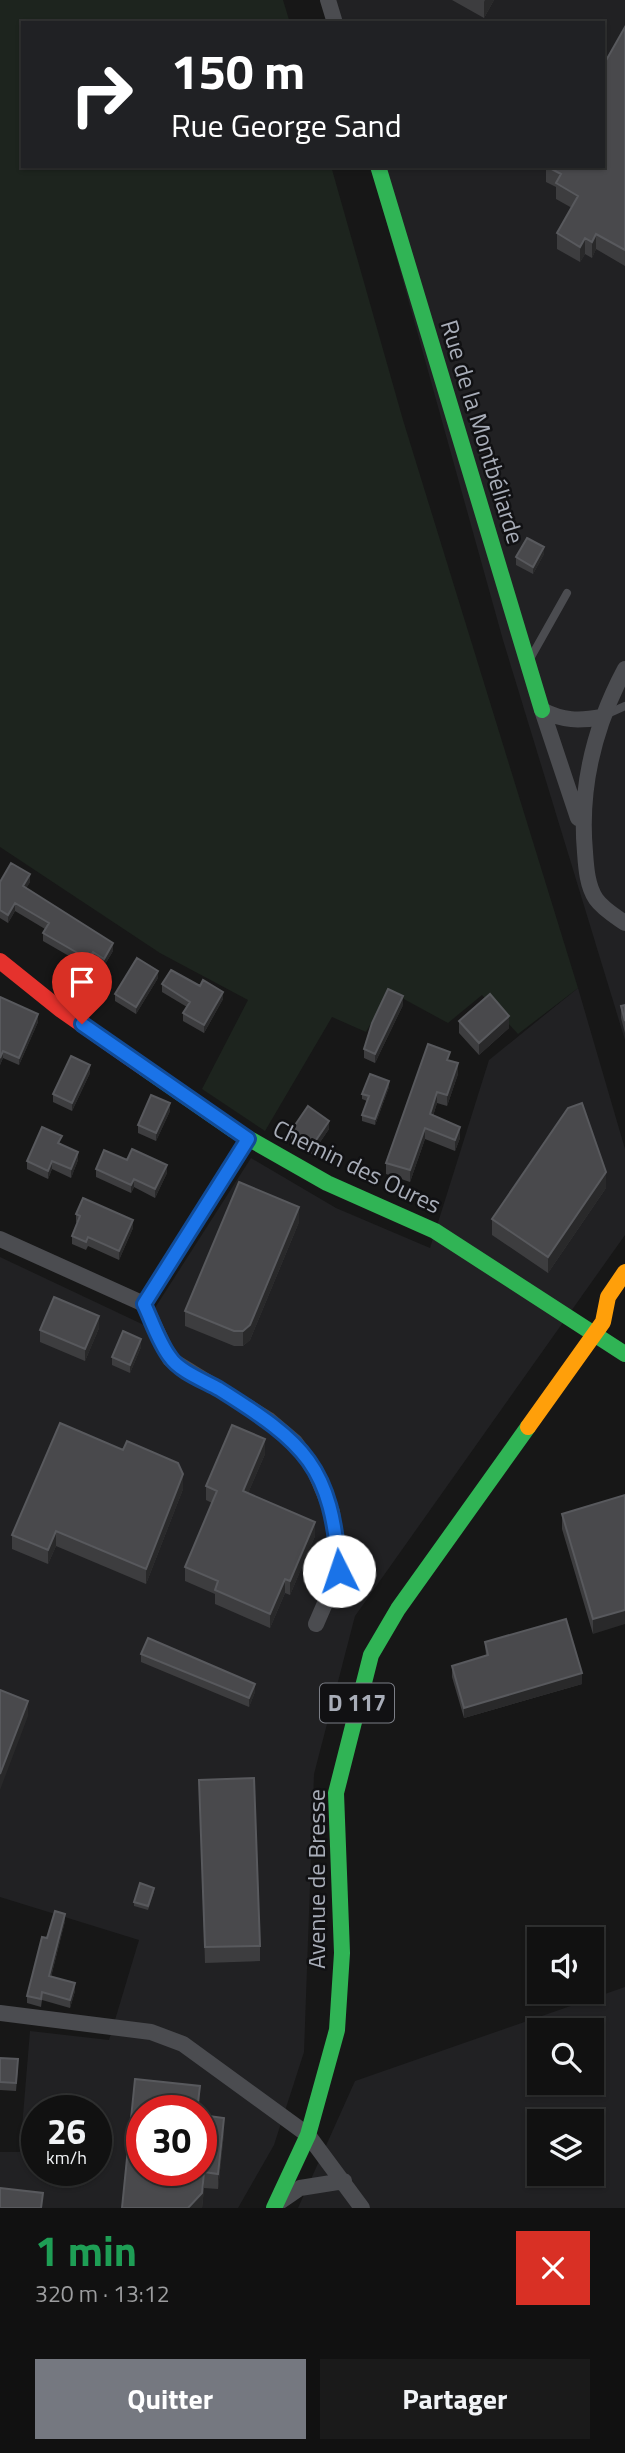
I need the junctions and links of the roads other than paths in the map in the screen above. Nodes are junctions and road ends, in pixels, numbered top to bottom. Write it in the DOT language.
graph roads {
  1 [pos="328,0"];
  2 [pos="334,21"];
  3 [pos="379,168"];
  4 [pos="566,593"];
  5 [pos="528,663"];
  6 [pos="625,669"];
  7 [pos="625,706"];
  8 [pos="542,710"];
  9 [pos="602,717"];
  10 [pos="583,831"];
  11 [pos="625,923"];
  12 [pos="0,961"];
  13 [pos="248,1139"];
  14 [pos="0,1238"];
  15 [pos="625,1272"];
  16 [pos="144,1304"];
  17 [pos="625,1310"];
  18 [pos="598,1329"];
  19 [pos="625,1354"];
  20 [pos="316,1623"];
  21 [pos="0,2013"];
  22 [pos="307,2135"];
  23 [pos="344,2181"];
  24 [pos="275,2206"];
  25 [pos="362,2208"];
  1 -- 2 [label="street"];
  3 -- 5 [label="street, Rue de la Montbéliarde"];
  4 -- 5 [label="lane"];
  5 -- 8 [label="street, Rue de la Montbéliarde"];
  6 -- 9 [label="street"];
  7 -- 9 [label="lane"];
  8 -- 9 [label="street"];
  8 -- 10 [label="street, Rue de la Montbéliarde"];
  9 -- 10 [label="street"];
  10 -- 11 [label="street"];
  12 -- 13 [label="street, Chemin des Oures"];
  13 -- 16 [label="street"];
  13 -- 18 [label="street, Chemin des Oures"];
  14 -- 16 [label="street"];
  15 -- 18 [label="street, Avenue de Bresse / D 117"];
  16 -- 20 [label="street"];
  17 -- 18 [label="street, Avenue de Bresse / D 117"];
  18 -- 19 [label="street, Chemin des Oures"];
  18 -- 22 [label="street, Avenue de Bresse / D 117"];
  21 -- 22 [label="street"];
  22 -- 23 [label="street"];
  22 -- 24 [label="street, Avenue de Bresse / D 117"];
  23 -- 24 [label="street"];
  23 -- 25 [label="street"];
}
